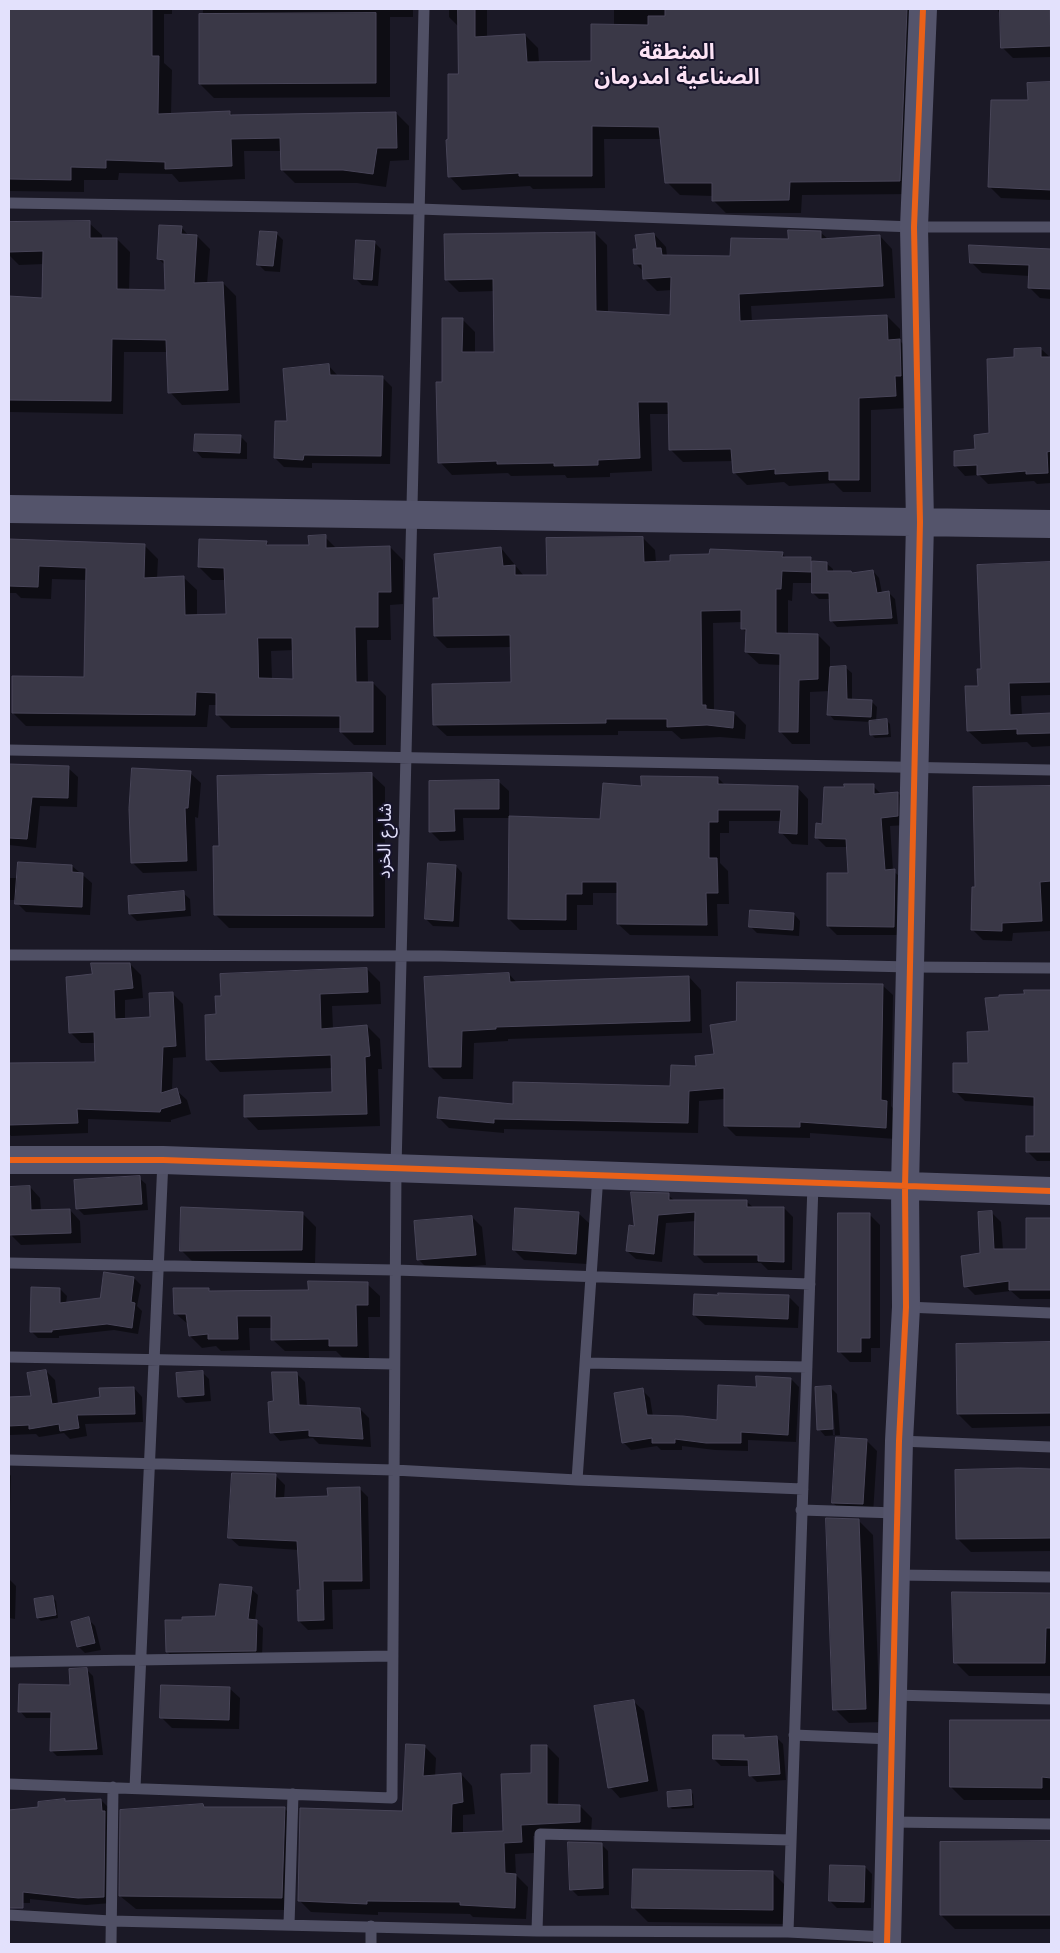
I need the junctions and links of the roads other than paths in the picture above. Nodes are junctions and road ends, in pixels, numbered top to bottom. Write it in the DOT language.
graph roads {
  1 [pos="424,9"];
  2 [pos="923,9"];
  3 [pos="9,203"];
  4 [pos="419,209"];
  5 [pos="914,227"];
  6 [pos="1051,227"];
  7 [pos="9,509"];
  8 [pos="411,516"];
  9 [pos="920,522"];
  10 [pos="1051,524"];
  11 [pos="9,750"];
  12 [pos="405,758"];
  13 [pos="915,768"];
  14 [pos="1051,770"];
  15 [pos="9,955"];
  16 [pos="401,957"];
  17 [pos="910,967"];
  18 [pos="1051,968"];
  19 [pos="9,1160"];
  20 [pos="163,1160"];
  21 [pos="396,1168"];
  22 [pos="598,1176"];
  23 [pos="813,1184"];
  24 [pos="905,1187"];
  25 [pos="1051,1191"];
  26 [pos="9,1263"];
  27 [pos="158,1266"];
  28 [pos="395,1270"];
  29 [pos="591,1278"];
  30 [pos="810,1284"];
  31 [pos="906,1307"];
  32 [pos="1051,1313"];
  33 [pos="9,1357"];
  34 [pos="154,1360"];
  35 [pos="585,1363"];
  36 [pos="394,1364"];
  37 [pos="807,1368"];
  38 [pos="899,1441"];
  39 [pos="1051,1447"];
  40 [pos="9,1460"];
  41 [pos="150,1463"];
  42 [pos="394,1470"];
  43 [pos="577,1480"];
  44 [pos="803,1489"];
  45 [pos="801,1510"];
  46 [pos="897,1513"];
  47 [pos="896,1575"];
  48 [pos="1051,1577"];
  49 [pos="393,1656"];
  50 [pos="141,1660"];
  51 [pos="9,1662"];
  52 [pos="893,1695"];
  53 [pos="1051,1699"];
  54 [pos="794,1735"];
  55 [pos="892,1739"];
  56 [pos="9,1784"];
  57 [pos="113,1787"];
  58 [pos="135,1788"];
  59 [pos="293,1794"];
  60 [pos="890,1822"];
  61 [pos="1051,1824"];
  62 [pos="790,1840"];
  63 [pos="9,1915"];
  64 [pos="111,1921"];
  65 [pos="289,1925"];
  66 [pos="371,1926"];
  67 [pos="537,1931"];
  68 [pos="788,1932"];
  69 [pos="887,1940"];
  70 [pos="111,1944"];
  71 [pos="371,1944"];
  1 -- 4 [label="lane, شارع الخرد"];
  2 -- 5 [label="street"];
  3 -- 4 [label="lane"];
  4 -- 5 [label="lane"];
  4 -- 8 [label="lane, شارع الخرد"];
  5 -- 6 [label="lane"];
  5 -- 9 [label="street"];
  7 -- 8 [label="street"];
  8 -- 9 [label="street"];
  8 -- 12 [label="lane, شارع الخرد"];
  9 -- 10 [label="street"];
  9 -- 13 [label="street"];
  11 -- 12 [label="lane"];
  12 -- 13 [label="lane"];
  12 -- 16 [label="lane, شارع الخرد"];
  13 -- 14 [label="lane"];
  13 -- 17 [label="street"];
  15 -- 16 [label="lane"];
  16 -- 17 [label="lane"];
  16 -- 21 [label="lane, شارع الخرد"];
  17 -- 18 [label="lane"];
  17 -- 24 [label="street"];
  19 -- 20 [label="street"];
  20 -- 21 [label="street"];
  20 -- 27 [label="lane"];
  21 -- 22 [label="street"];
  21 -- 28 [label="lane, شارع الخرد"];
  22 -- 23 [label="street"];
  22 -- 29 [label="lane"];
  23 -- 24 [label="street"];
  23 -- 30 [label="lane"];
  24 -- 25 [label="street"];
  24 -- 31 [label="street"];
  26 -- 27 [label="lane"];
  27 -- 28 [label="lane"];
  27 -- 34 [label="lane"];
  28 -- 29 [label="lane"];
  28 -- 36 [label="lane, شارع الخرد"];
  29 -- 30 [label="lane"];
  29 -- 35 [label="lane"];
  30 -- 37 [label="lane"];
  31 -- 32 [label="lane"];
  31 -- 38 [label="street"];
  33 -- 34 [label="lane"];
  34 -- 36 [label="lane"];
  34 -- 41 [label="lane"];
  35 -- 37 [label="lane"];
  35 -- 43 [label="lane"];
  36 -- 42 [label="lane, شارع الخرد"];
  37 -- 44 [label="lane"];
  38 -- 39 [label="lane"];
  38 -- 46 [label="street"];
  40 -- 41 [label="lane"];
  41 -- 42 [label="lane"];
  41 -- 50 [label="lane"];
  42 -- 43 [label="lane"];
  42 -- 49 [label="lane, شارع الخرد"];
  43 -- 44 [label="lane"];
  44 -- 45 [label="lane"];
  45 -- 46 [label="lane"];
  45 -- 54 [label="lane"];
  46 -- 47 [label="street"];
  47 -- 48 [label="lane"];
  47 -- 52 [label="street"];
  49 -- 50 [label="lane"];
  49 -- 59 [label="lane, شارع الخرد"];
  50 -- 51 [label="lane"];
  50 -- 58 [label="lane"];
  52 -- 53 [label="lane"];
  52 -- 55 [label="street"];
  54 -- 55 [label="lane"];
  54 -- 62 [label="lane"];
  55 -- 60 [label="street"];
  56 -- 57 [label="lane"];
  57 -- 58 [label="lane"];
  57 -- 64 [label="lane"];
  58 -- 59 [label="lane"];
  59 -- 65 [label="lane"];
  60 -- 61 [label="lane"];
  60 -- 69 [label="street"];
  62 -- 67 [label="lane"];
  62 -- 68 [label="lane"];
  63 -- 64 [label="lane"];
  64 -- 65 [label="lane"];
  64 -- 70 [label="lane"];
  65 -- 66 [label="lane"];
  66 -- 67 [label="lane"];
  66 -- 71 [label="lane"];
  67 -- 68 [label="lane"];
  68 -- 69 [label="lane"];
}
